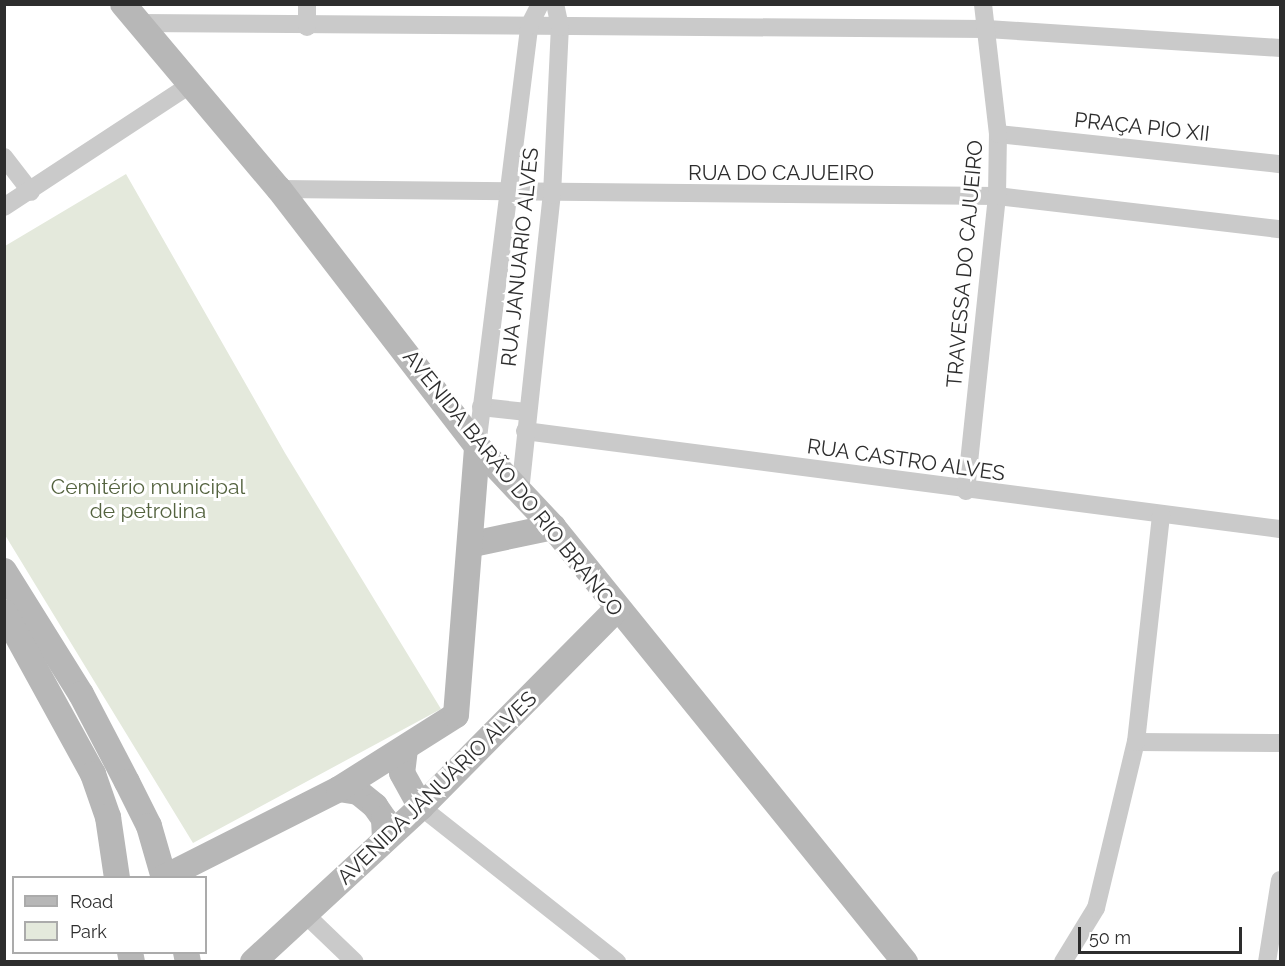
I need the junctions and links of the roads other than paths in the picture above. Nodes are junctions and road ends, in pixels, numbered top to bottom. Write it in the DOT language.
graph roads {
  1 [pos="307,4"];
  2 [pos="540,4"];
  3 [pos="555,4"];
  4 [pos="982,4"];
  5 [pos="130,14"];
  6 [pos="529,26"];
  7 [pos="307,27"];
  8 [pos="560,27"];
  9 [pos="987,29"];
  10 [pos="1281,48"];
  11 [pos="188,86"];
  12 [pos="998,134"];
  13 [pos="4,157"];
  14 [pos="1281,164"];
  15 [pos="279,189"];
  16 [pos="32,192"];
  17 [pos="509,194"];
  18 [pos="552,195"];
  19 [pos="997,196"];
  20 [pos="4,207"];
  21 [pos="1281,229"];
  22 [pos="481,407"];
  23 [pos="527,412"];
  24 [pos="525,431"];
  25 [pos="477,446"];
  26 [pos="966,491"];
  27 [pos="520,492"];
  28 [pos="1161,514"];
  29 [pos="553,527"];
  30 [pos="1281,529"];
  31 [pos="473,544"];
  32 [pos="4,571"];
  33 [pos="617,609"];
  34 [pos="4,612"];
  35 [pos="1136,742"];
  36 [pos="1281,743"];
  37 [pos="405,749"];
  38 [pos="339,789"];
  39 [pos="421,807"];
  40 [pos="385,838"];
  41 [pos="117,876"];
  42 [pos="164,876"];
  43 [pos="166,876"];
  44 [pos="1281,880"];
  45 [pos="307,916"];
  46 [pos="254,962"];
  47 [pos="355,962"];
  48 [pos="617,962"];
  49 [pos="905,962"];
  50 [pos="1063,962"];
  51 [pos="1267,962"];
  1 -- 7 [label="street"];
  2 -- 6 [label="street, RUA JANUARIO ALVES"];
  3 -- 8 [label="street, RUA JANUARIO ALVES"];
  4 -- 9 [label="street, TRAVESSA DO CAJUEIRO"];
  5 -- 7 [label="street"];
  5 -- 11 [label="street, AVENIDA BARÃO DO RIO BRANCO"];
  6 -- 7 [label="street"];
  6 -- 8 [label="street"];
  6 -- 17 [label="street, RUA JANUARIO ALVES"];
  8 -- 9 [label="street"];
  8 -- 18 [label="street, RUA JANUARIO ALVES"];
  9 -- 10 [label="street"];
  9 -- 12 [label="street, TRAVESSA DO CAJUEIRO"];
  11 -- 15 [label="street, AVENIDA BARÃO DO RIO BRANCO"];
  11 -- 16 [label="street"];
  12 -- 14 [label="street, PRAÇA PIO XII"];
  12 -- 19 [label="street, TRAVESSA DO CAJUEIRO"];
  13 -- 16 [label="street"];
  15 -- 17 [label="street, RUA DO CAJUEIRO"];
  15 -- 25 [label="street, AVENIDA BARÃO DO RIO BRANCO"];
  16 -- 20 [label="street"];
  17 -- 18 [label="street, RUA DO CAJUEIRO"];
  17 -- 22 [label="street, RUA JANUARIO ALVES"];
  18 -- 19 [label="street, RUA DO CAJUEIRO"];
  18 -- 23 [label="street, RUA JANUARIO ALVES"];
  19 -- 21 [label="street, RUA DO CAJUEIRO"];
  19 -- 26 [label="street, TRAVESSA DO CAJUEIRO"];
  22 -- 23 [label="street"];
  22 -- 25 [label="street, RUA JANUARIO ALVES"];
  23 -- 24 [label="street, RUA JANUARIO ALVES"];
  24 -- 26 [label="street, RUA CASTRO ALVES"];
  24 -- 27 [label="street, RUA JANUARIO ALVES"];
  25 -- 27 [label="street, AVENIDA BARÃO DO RIO BRANCO"];
  25 -- 31 [label="street, AVENIDA JANUÁRIO ALVES"];
  26 -- 28 [label="street, RUA CASTRO ALVES"];
  27 -- 29 [label="street, AVENIDA BARÃO DO RIO BRANCO"];
  28 -- 30 [label="street, RUA CASTRO ALVES"];
  28 -- 35 [label="street"];
  29 -- 31 [label="street"];
  29 -- 33 [label="street, AVENIDA BARÃO DO RIO BRANCO"];
  31 -- 37 [label="street, AVENIDA JANUÁRIO ALVES"];
  32 -- 42 [label="street"];
  33 -- 39 [label="street, AVENIDA JANUÁRIO ALVES"];
  33 -- 49 [label="street, AVENIDA BARÃO DO RIO BRANCO"];
  34 -- 41 [label="street"];
  35 -- 36 [label="street"];
  35 -- 50 [label="street"];
  37 -- 38 [label="street, AVENIDA JANUÁRIO ALVES"];
  37 -- 39 [label="street"];
  38 -- 40 [label="street"];
  38 -- 43 [label="street, AVENIDA JANUÁRIO ALVES"];
  39 -- 40 [label="street, AVENIDA JANUÁRIO ALVES"];
  39 -- 48 [label="street"];
  40 -- 45 [label="street, AVENIDA JANUÁRIO ALVES"];
  44 -- 51 [label="street"];
  45 -- 46 [label="street, AVENIDA JANUÁRIO ALVES"];
  45 -- 47 [label="street"];
}
